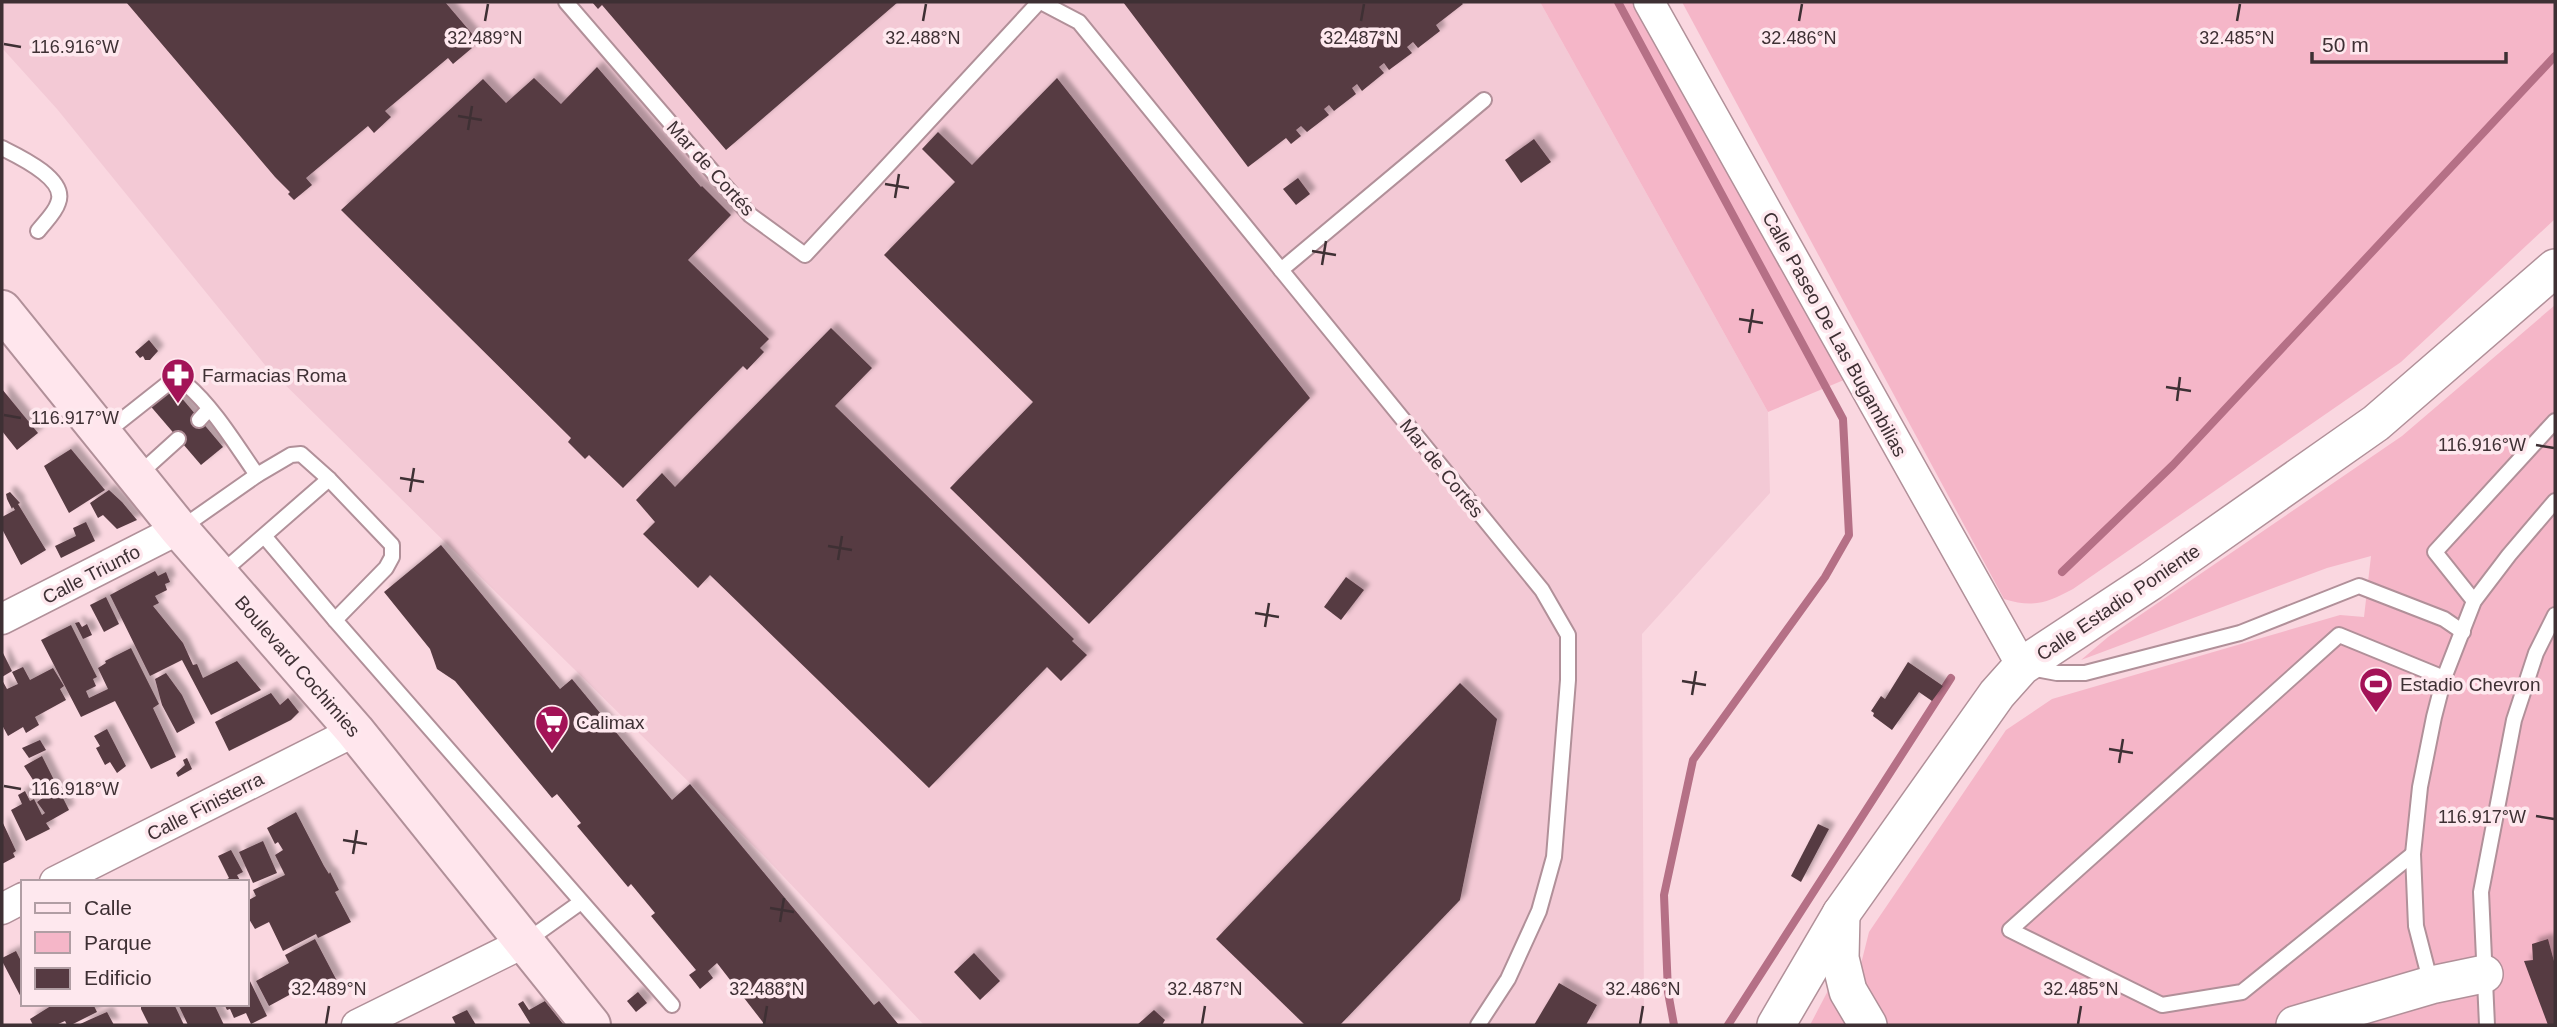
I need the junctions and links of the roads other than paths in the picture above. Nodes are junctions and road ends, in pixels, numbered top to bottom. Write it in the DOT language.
graph roads {
  1 [pos="566,2"];
  2 [pos="1040,2"];
  3 [pos="1649,2"];
  4 [pos="1484,100"];
  5 [pos="2,148"];
  6 [pos="38,231"];
  7 [pos="2555,268"];
  8 [pos="1281,270"];
  9 [pos="6,324"];
  10 [pos="2555,421"];
  11 [pos="103,435"];
  12 [pos="178,439"];
  13 [pos="257,475"];
  14 [pos="136,477"];
  15 [pos="329,479"];
  16 [pos="2555,501"];
  17 [pos="180,529"];
  18 [pos="265,537"];
  19 [pos="219,575"];
  20 [pos="2474,601"];
  21 [pos="2555,615"];
  22 [pos="2,619"];
  23 [pos="335,620"];
  24 [pos="2463,632"];
  25 [pos="2022,666"];
  26 [pos="2444,678"];
  27 [pos="355,731"];
  28 [pos="2413,854"];
  29 [pos="59,880"];
  30 [pos="21,899"];
  31 [pos="581,902"];
  32 [pos="2,908"];
  33 [pos="1841,914"];
  34 [pos="523,943"];
  35 [pos="2484,974"];
  36 [pos="2431,985"];
  37 [pos="672,1006"];
  38 [pos="357,1025"];
  39 [pos="591,1025"];
  40 [pos="1478,1025"];
  41 [pos="1776,1025"];
  42 [pos="1868,1025"];
  43 [pos="2295,1025"];
  44 [pos="2487,1025"];
  1 -- 2 [label="lane, Mar de Cortés"];
  2 -- 8 [label="lane, Mar de Cortés"];
  3 -- 25 [label="street, Calle Paseo De Las Bugambilias"];
  4 -- 8 [label="lane"];
  5 -- 6 [label="lane"];
  7 -- 25 [label="street, Calle Estadio Poniente"];
  8 -- 40 [label="lane, Mar de Cortés"];
  9 -- 11 [label="main road, Boulevard Cochimies"];
  10 -- 20 [label="lane"];
  11 -- 13 [label="lane"];
  11 -- 14 [label="main road, Boulevard Cochimies"];
  12 -- 14 [label="lane"];
  13 -- 15 [label="lane"];
  13 -- 17 [label="lane"];
  14 -- 17 [label="main road, Boulevard Cochimies"];
  15 -- 18 [label="lane"];
  15 -- 23 [label="lane"];
  16 -- 20 [label="lane"];
  17 -- 19 [label="main road, Boulevard Cochimies"];
  17 -- 22 [label="street, Calle Triunfo"];
  18 -- 19 [label="lane"];
  18 -- 23 [label="lane"];
  19 -- 27 [label="main road, Boulevard Cochimies"];
  20 -- 24 [label="lane"];
  21 -- 35 [label="lane"];
  23 -- 31 [label="lane"];
  24 -- 25 [label="lane"];
  24 -- 26 [label="lane"];
  25 -- 33 [label="street, Calle Estadio Poniente"];
  26 -- 28 [label="lane"];
  26 -- 28 [label="lane"];
  27 -- 29 [label="street, Calle Finisterra"];
  27 -- 34 [label="main road, Boulevard Cochimies"];
  28 -- 36 [label="lane"];
  30 -- 32 [label="street"];
  31 -- 34 [label="lane"];
  31 -- 37 [label="lane"];
  33 -- 41 [label="street, Calle Estadio Poniente"];
  33 -- 42 [label="street"];
  34 -- 38 [label="street"];
  34 -- 39 [label="main road, Boulevard Cochimies"];
  35 -- 36 [label="street"];
  35 -- 44 [label="lane"];
  36 -- 43 [label="street"];
}
